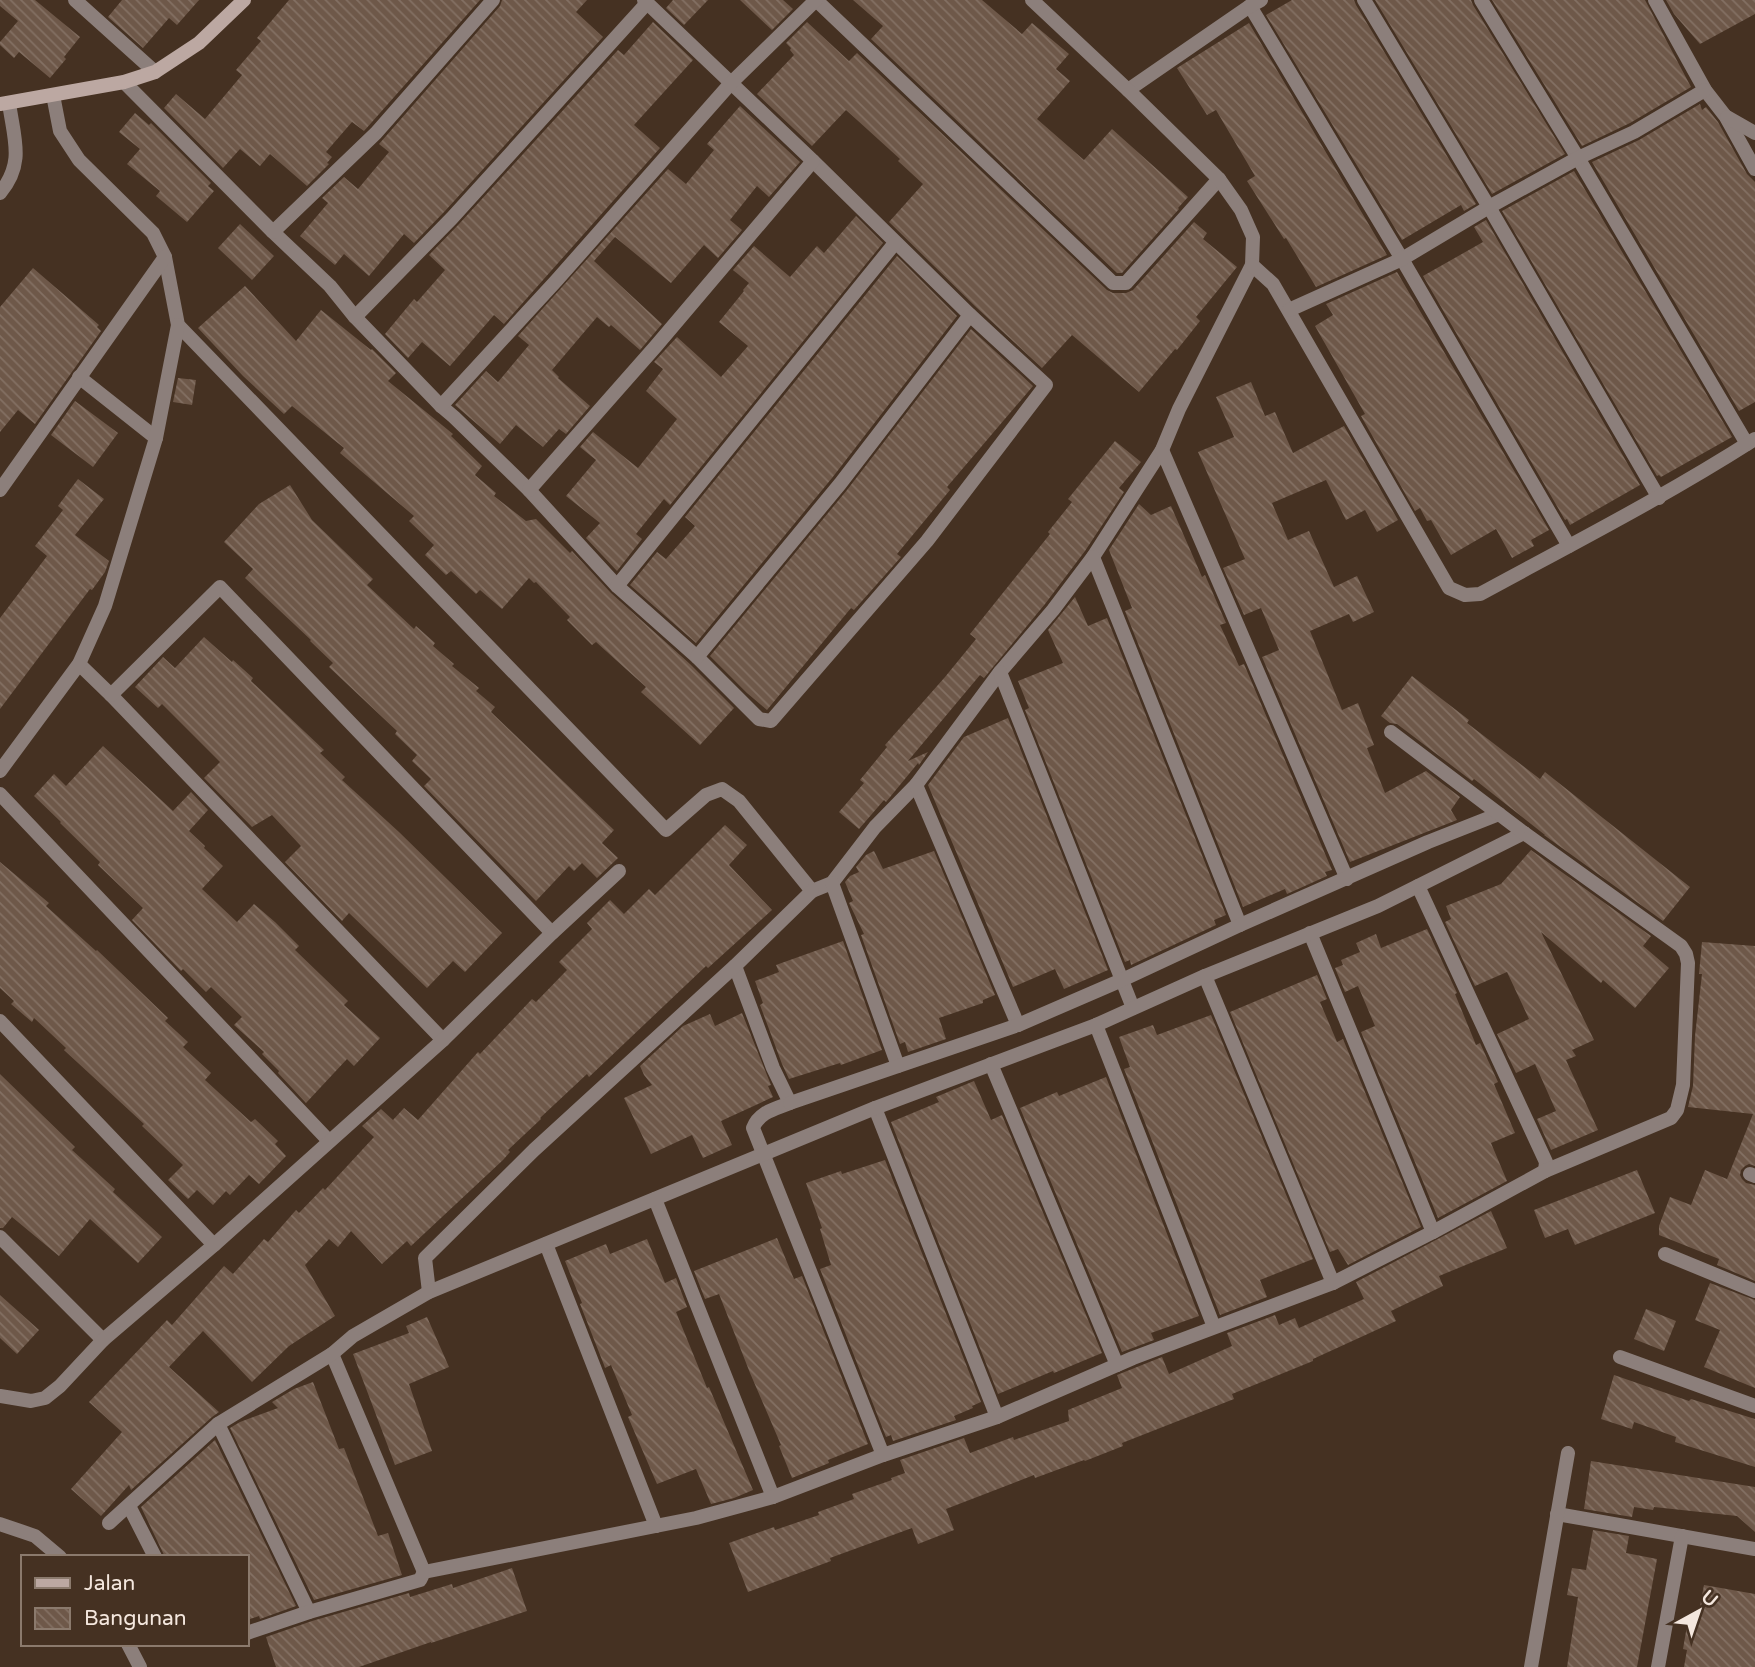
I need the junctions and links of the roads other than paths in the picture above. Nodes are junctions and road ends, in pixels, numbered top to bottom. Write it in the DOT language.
graph roads {
  1 [pos="75,0"];
  2 [pos="244,0"];
  3 [pos="493,0"];
  4 [pos="816,0"];
  5 [pos="1032,0"];
  6 [pos="1364,0"];
  7 [pos="1481,0"];
  8 [pos="1655,0"];
  9 [pos="645,1"];
  10 [pos="1256,3"];
  11 [pos="155,72"];
  12 [pos="124,82"];
  13 [pos="731,83"];
  14 [pos="1128,90"];
  15 [pos="1705,90"];
  16 [pos="53,95"];
  17 [pos="5,103"];
  18 [pos="1726,117"];
  19 [pos="1755,133"];
  20 [pos="1578,159"];
  21 [pos="814,161"];
  22 [pos="1755,169"];
  23 [pos="1219,179"];
  24 [pos="0,193"];
  25 [pos="1489,207"];
  26 [pos="273,232"];
  27 [pos="895,243"];
  28 [pos="165,257"];
  29 [pos="1402,259"];
  30 [pos="1252,265"];
  31 [pos="1289,310"];
  32 [pos="970,315"];
  33 [pos="355,317"];
  34 [pos="178,325"];
  35 [pos="79,377"];
  36 [pos="441,406"];
  37 [pos="156,438"];
  38 [pos="1751,441"];
  39 [pos="1162,450"];
  40 [pos="0,490"];
  41 [pos="529,491"];
  42 [pos="1659,498"];
  43 [pos="1569,546"];
  44 [pos="1093,557"];
  45 [pos="617,586"];
  46 [pos="696,657"];
  47 [pos="79,664"];
  48 [pos="1000,673"];
  49 [pos="111,695"];
  50 [pos="1391,733"];
  51 [pos="0,771"];
  52 [pos="916,785"];
  53 [pos="0,794"];
  54 [pos="1499,814"];
  55 [pos="1524,833"];
  56 [pos="619,871"];
  57 [pos="1347,879"];
  58 [pos="832,883"];
  59 [pos="1418,886"];
  60 [pos="812,891"];
  61 [pos="1240,925"];
  62 [pos="552,933"];
  63 [pos="1310,933"];
  64 [pos="735,966"];
  65 [pos="1205,976"];
  66 [pos="1122,980"];
  67 [pos="1133,1008"];
  68 [pos="0,1021"];
  69 [pos="1018,1025"];
  70 [pos="1096,1025"];
  71 [pos="443,1040"];
  72 [pos="991,1064"];
  73 [pos="898,1066"];
  74 [pos="790,1103"];
  75 [pos="875,1108"];
  76 [pos="328,1141"];
  77 [pos="763,1154"];
  78 [pos="1545,1171"];
  79 [pos="655,1199"];
  80 [pos="1433,1232"];
  81 [pos="0,1237"];
  82 [pos="546,1244"];
  83 [pos="214,1245"];
  84 [pos="1665,1254"];
  85 [pos="1333,1283"];
  86 [pos="1755,1291"];
  87 [pos="429,1292"];
  88 [pos="1214,1327"];
  89 [pos="103,1340"];
  90 [pos="332,1353"];
  91 [pos="1620,1357"];
  92 [pos="1117,1365"];
  93 [pos="0,1396"];
  94 [pos="1755,1406"];
  95 [pos="997,1418"];
  96 [pos="218,1424"];
  97 [pos="1569,1454"];
  98 [pos="883,1455"];
  99 [pos="773,1497"];
  100 [pos="129,1506"];
  101 [pos="1557,1514"];
  102 [pos="0,1524"];
  103 [pos="110,1524"];
  104 [pos="656,1526"];
  105 [pos="1682,1536"];
  106 [pos="1755,1549"];
  107 [pos="58,1555"];
  108 [pos="154,1555"];
  109 [pos="424,1572"];
  110 [pos="309,1612"];
  111 [pos="248,1633"];
  112 [pos="129,1646"];
  113 [pos="140,1667"];
  114 [pos="1531,1667"];
  115 [pos="1658,1667"];
  1 -- 11 [label="street"];
  2 -- 11 [label="main road"];
  3 -- 26 [label="street"];
  4 -- 13 [label="street"];
  4 -- 23 [label="street"];
  5 -- 14 [label="street"];
  6 -- 25 [label="street"];
  7 -- 20 [label="street"];
  8 -- 15 [label="street"];
  9 -- 13 [label="street"];
  9 -- 33 [label="street"];
  10 -- 14 [label="street"];
  10 -- 29 [label="street"];
  11 -- 12 [label="main road"];
  12 -- 16 [label="main road"];
  12 -- 26 [label="street"];
  13 -- 21 [label="street"];
  13 -- 36 [label="street"];
  14 -- 23 [label="street"];
  15 -- 18 [label="street"];
  15 -- 20 [label="street"];
  16 -- 17 [label="main road"];
  16 -- 28 [label="street"];
  17 -- 24 [label="street"];
  18 -- 19 [label="street"];
  18 -- 22 [label="street"];
  20 -- 25 [label="street"];
  20 -- 38 [label="street"];
  21 -- 27 [label="street"];
  21 -- 41 [label="street"];
  23 -- 30 [label="street"];
  25 -- 29 [label="street"];
  25 -- 42 [label="street"];
  26 -- 33 [label="street"];
  27 -- 32 [label="street"];
  27 -- 45 [label="street"];
  28 -- 34 [label="street"];
  28 -- 35 [label="street"];
  29 -- 31 [label="street"];
  29 -- 43 [label="street"];
  30 -- 31 [label="street"];
  30 -- 39 [label="street"];
  31 -- 43 [label="street"];
  32 -- 46 [label="street"];
  32 -- 46 [label="street"];
  33 -- 36 [label="street"];
  34 -- 37 [label="street"];
  34 -- 60 [label="street"];
  35 -- 37 [label="street"];
  35 -- 40 [label="street"];
  36 -- 41 [label="street"];
  37 -- 47 [label="street"];
  38 -- 42 [label="street"];
  39 -- 44 [label="street"];
  39 -- 57 [label="street"];
  41 -- 45 [label="street"];
  42 -- 43 [label="street"];
  44 -- 48 [label="street"];
  44 -- 61 [label="street"];
  45 -- 46 [label="street"];
  47 -- 49 [label="street"];
  47 -- 51 [label="street"];
  48 -- 52 [label="street"];
  48 -- 66 [label="street"];
  49 -- 62 [label="street"];
  49 -- 71 [label="street"];
  50 -- 54 [label="street"];
  52 -- 58 [label="street"];
  52 -- 69 [label="street"];
  53 -- 76 [label="street"];
  54 -- 55 [label="street"];
  54 -- 57 [label="street"];
  55 -- 59 [label="street"];
  55 -- 78 [label="street"];
  56 -- 62 [label="street"];
  57 -- 61 [label="street"];
  58 -- 60 [label="street"];
  58 -- 73 [label="street"];
  59 -- 63 [label="street"];
  59 -- 78 [label="street"];
  60 -- 64 [label="street"];
  61 -- 66 [label="street"];
  62 -- 71 [label="street"];
  63 -- 65 [label="street"];
  63 -- 80 [label="street"];
  64 -- 74 [label="street"];
  64 -- 87 [label="street"];
  65 -- 67 [label="street"];
  65 -- 85 [label="street"];
  66 -- 67 [label="street"];
  66 -- 69 [label="street"];
  67 -- 70 [label="street"];
  68 -- 83 [label="street"];
  69 -- 73 [label="street"];
  70 -- 72 [label="street"];
  70 -- 88 [label="street"];
  71 -- 76 [label="street"];
  72 -- 75 [label="street"];
  72 -- 92 [label="street"];
  73 -- 74 [label="street"];
  74 -- 77 [label="street"];
  75 -- 77 [label="street"];
  75 -- 95 [label="street"];
  76 -- 83 [label="street"];
  77 -- 79 [label="street"];
  77 -- 98 [label="street"];
  78 -- 80 [label="street"];
  79 -- 82 [label="street"];
  79 -- 99 [label="street"];
  80 -- 85 [label="street"];
  81 -- 89 [label="street"];
  82 -- 87 [label="street"];
  82 -- 104 [label="street"];
  83 -- 89 [label="street"];
  84 -- 86 [label="street"];
  85 -- 88 [label="street"];
  87 -- 90 [label="street"];
  88 -- 92 [label="street"];
  89 -- 93 [label="street"];
  90 -- 96 [label="street"];
  90 -- 109 [label="street"];
  91 -- 94 [label="street"];
  92 -- 95 [label="street"];
  95 -- 98 [label="street"];
  96 -- 100 [label="street"];
  96 -- 110 [label="street"];
  97 -- 101 [label="street"];
  98 -- 99 [label="street"];
  99 -- 104 [label="street"];
  100 -- 103 [label="street"];
  100 -- 108 [label="street"];
  101 -- 105 [label="street"];
  101 -- 114 [label="street"];
  102 -- 107 [label="street"];
  104 -- 109 [label="street"];
  105 -- 106 [label="street"];
  105 -- 115 [label="street"];
  109 -- 110 [label="street"];
  110 -- 111 [label="street"];
  112 -- 113 [label="street"];
}
